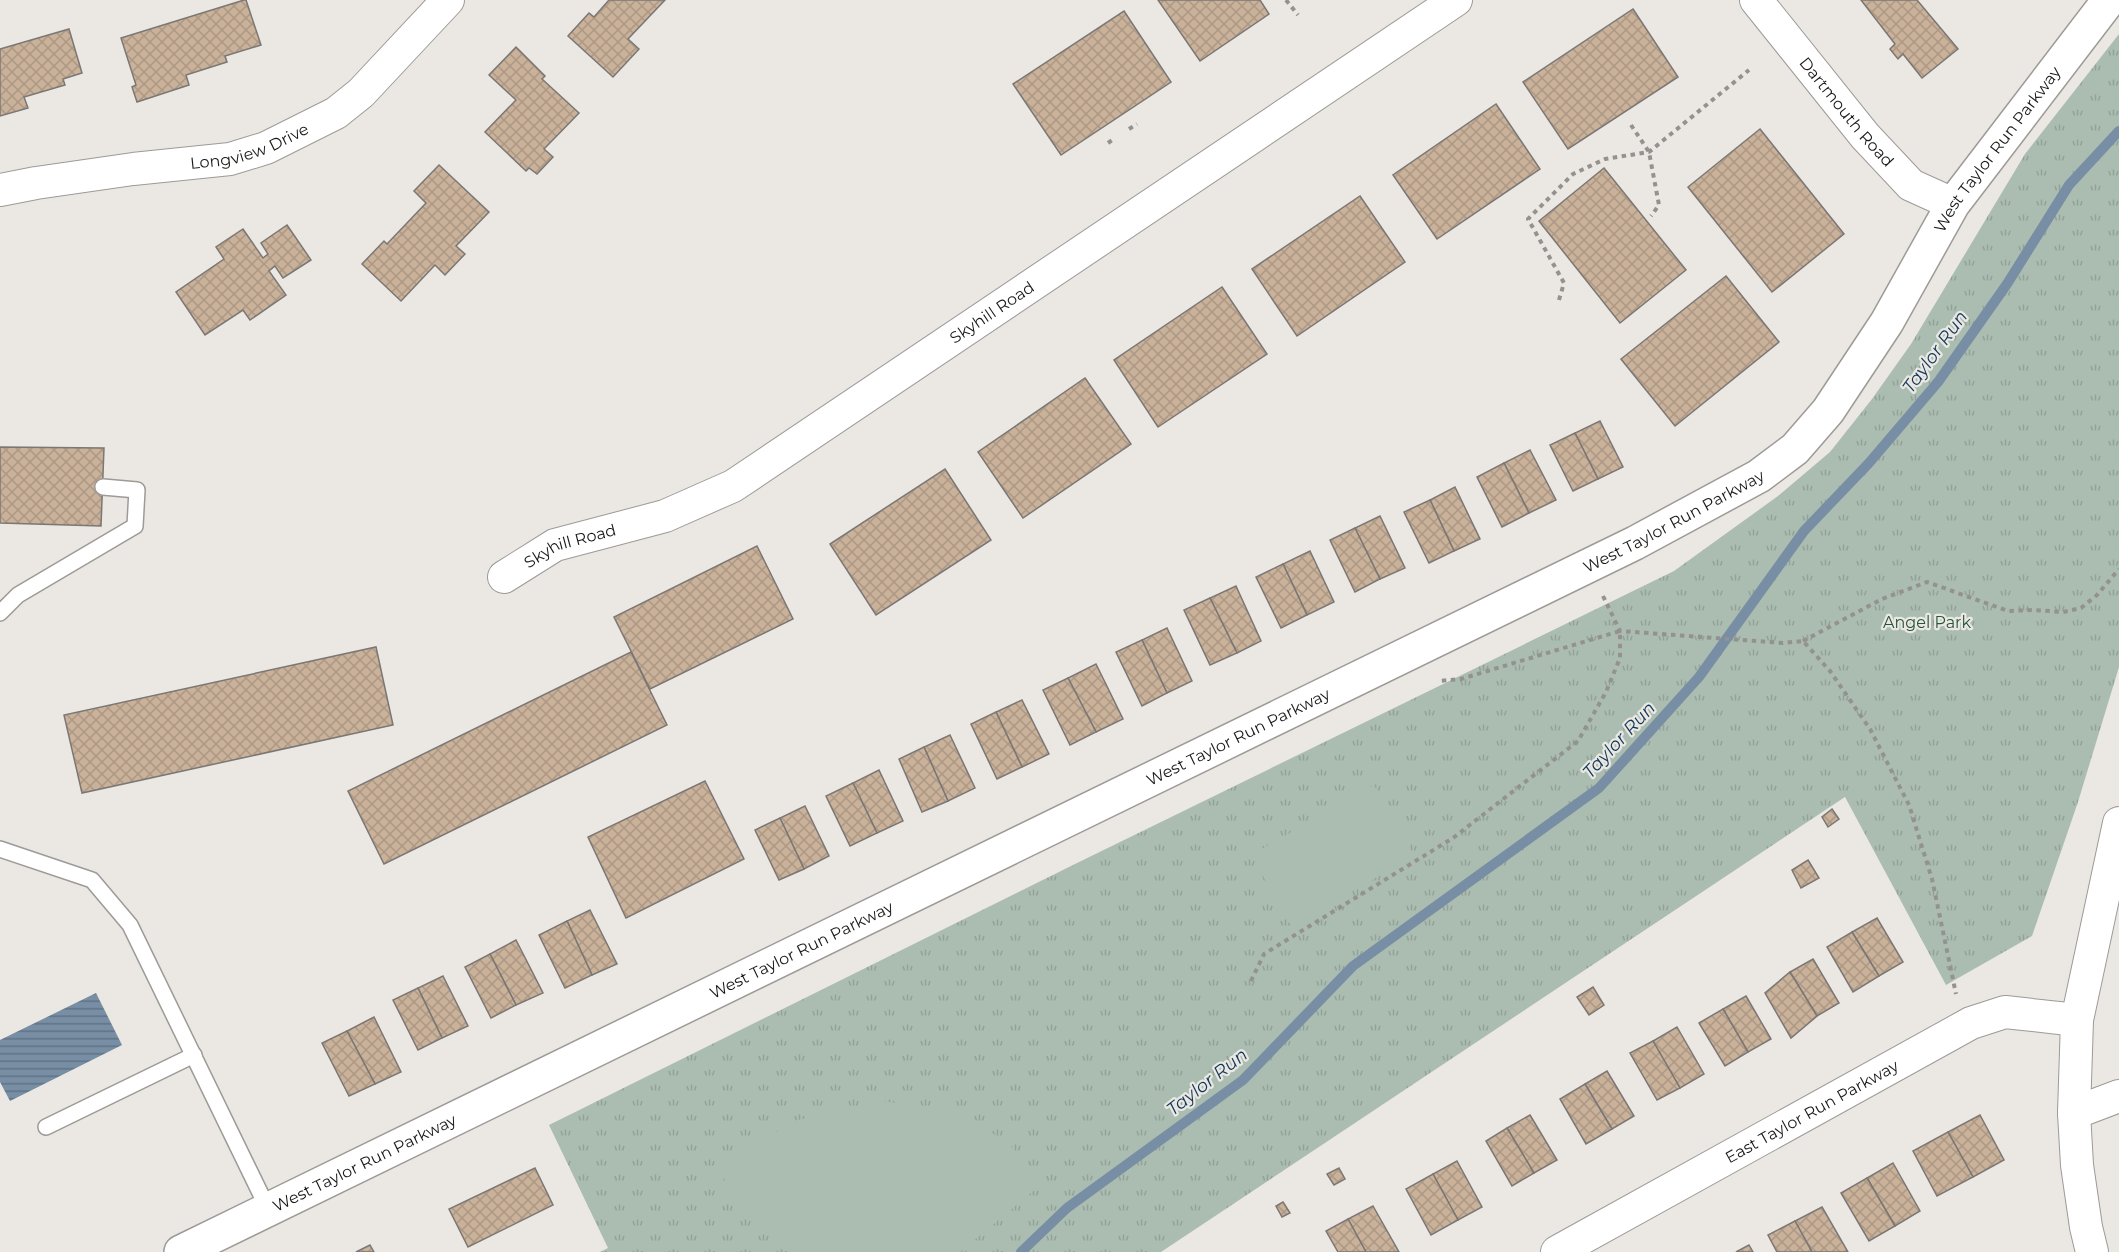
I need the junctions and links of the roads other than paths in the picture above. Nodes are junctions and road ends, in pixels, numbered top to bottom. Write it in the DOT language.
graph roads {
  1 [pos="448,0"];
  2 [pos="1456,0"];
  3 [pos="1756,0"];
  4 [pos="2109,0"];
  5 [pos="0,190"];
  6 [pos="1953,204"];
  7 [pos="103,488"];
  8 [pos="504,577"];
  9 [pos="0,613"];
  10 [pos="2119,823"];
  11 [pos="0,849"];
  12 [pos="2077,1020"];
  13 [pos="194,1055"];
  14 [pos="2119,1096"];
  15 [pos="2074,1113"];
  16 [pos="46,1127"];
  17 [pos="268,1209"];
  18 [pos="181,1252"];
  19 [pos="1557,1252"];
  20 [pos="2092,1252"];
  1 -- 5 [label="street, Longview Drive"];
  2 -- 8 [label="street, Skyhill Road"];
  3 -- 6 [label="street, Dartmouth Road"];
  4 -- 6 [label="street, West Taylor Run Parkway"];
  6 -- 17 [label="street, West Taylor Run Parkway"];
  7 -- 9 [label="lane"];
  10 -- 12 [label="street"];
  11 -- 13 [label="lane"];
  12 -- 15 [label="street"];
  12 -- 19 [label="street, East Taylor Run Parkway"];
  13 -- 16 [label="lane"];
  13 -- 17 [label="lane"];
  14 -- 15 [label="street"];
  15 -- 20 [label="street"];
  17 -- 18 [label="street, West Taylor Run Parkway"];
}
